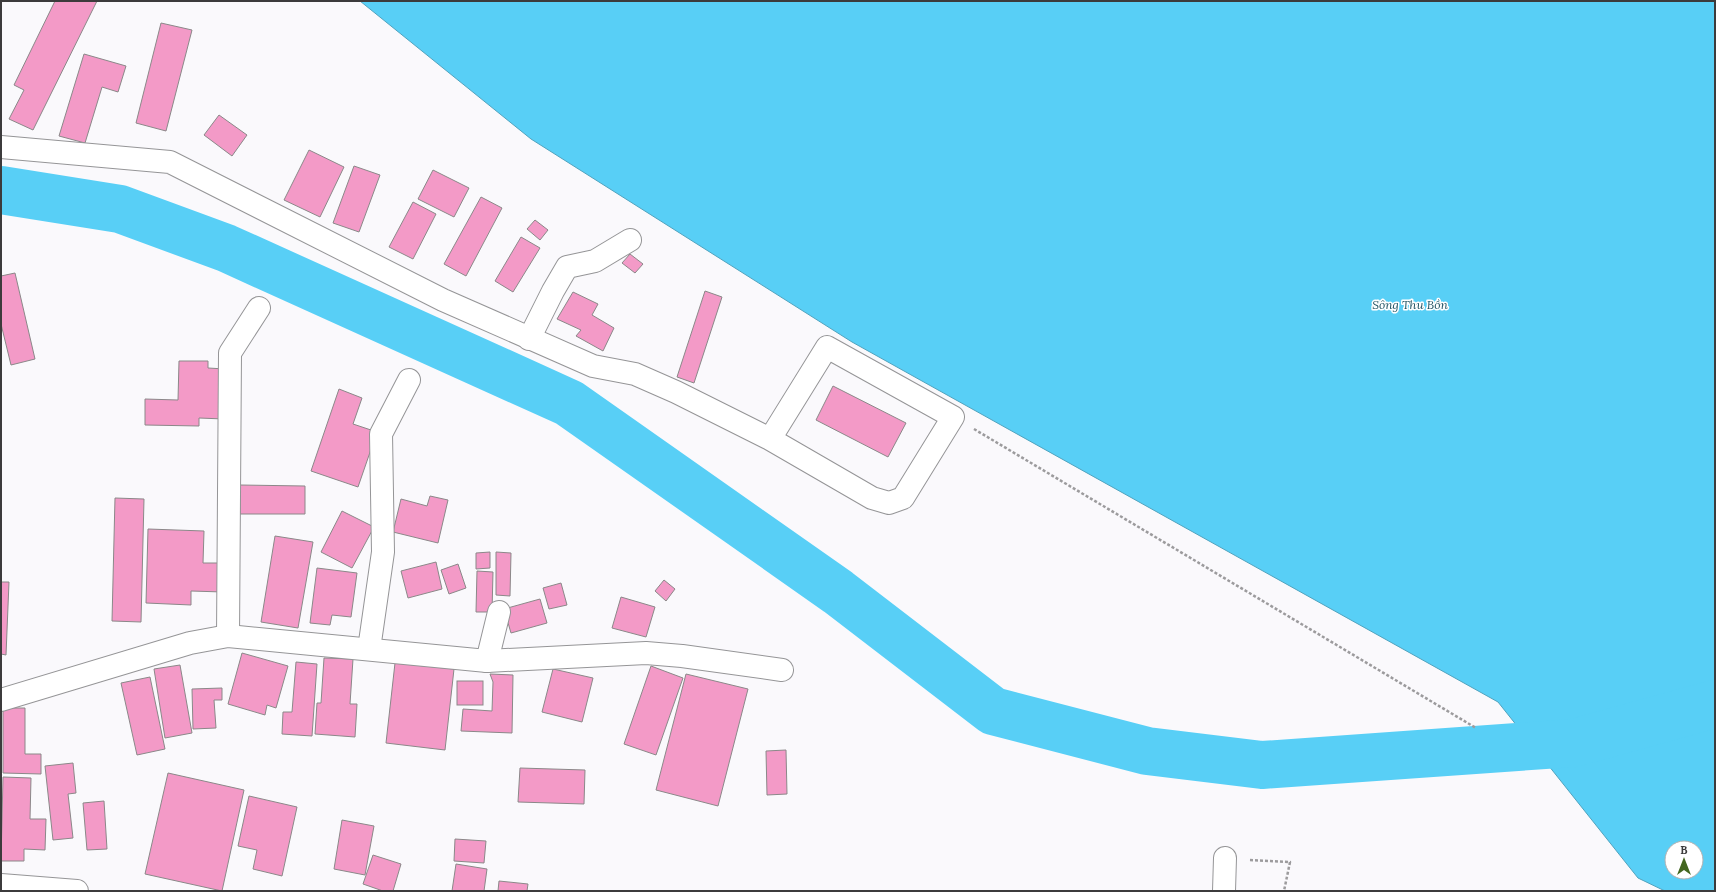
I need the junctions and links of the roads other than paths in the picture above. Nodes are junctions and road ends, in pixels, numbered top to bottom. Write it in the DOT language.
graph roads {
  1 [pos="1,147"];
  2 [pos="630,240"];
  3 [pos="259,308"];
  4 [pos="529,339"];
  5 [pos="409,380"];
  6 [pos="770,439"];
  7 [pos="499,612"];
  8 [pos="228,636"];
  9 [pos="369,649"];
  10 [pos="487,661"];
  11 [pos="782,670"];
  12 [pos="1,700"];
  13 [pos="1225,858"];
  14 [pos="1,884"];
  15 [pos="77,891"];
  16 [pos="1224,891"];
  1 -- 4 [label="street"];
  2 -- 4 [label="street"];
  3 -- 8 [label="street"];
  4 -- 6 [label="street"];
  5 -- 9 [label="street"];
  6 -- 6 [label="street"];
  7 -- 10 [label="street"];
  8 -- 9 [label="street"];
  8 -- 12 [label="street"];
  9 -- 10 [label="street"];
  10 -- 11 [label="street"];
  13 -- 16 [label="street"];
  14 -- 15 [label="street"];
}
